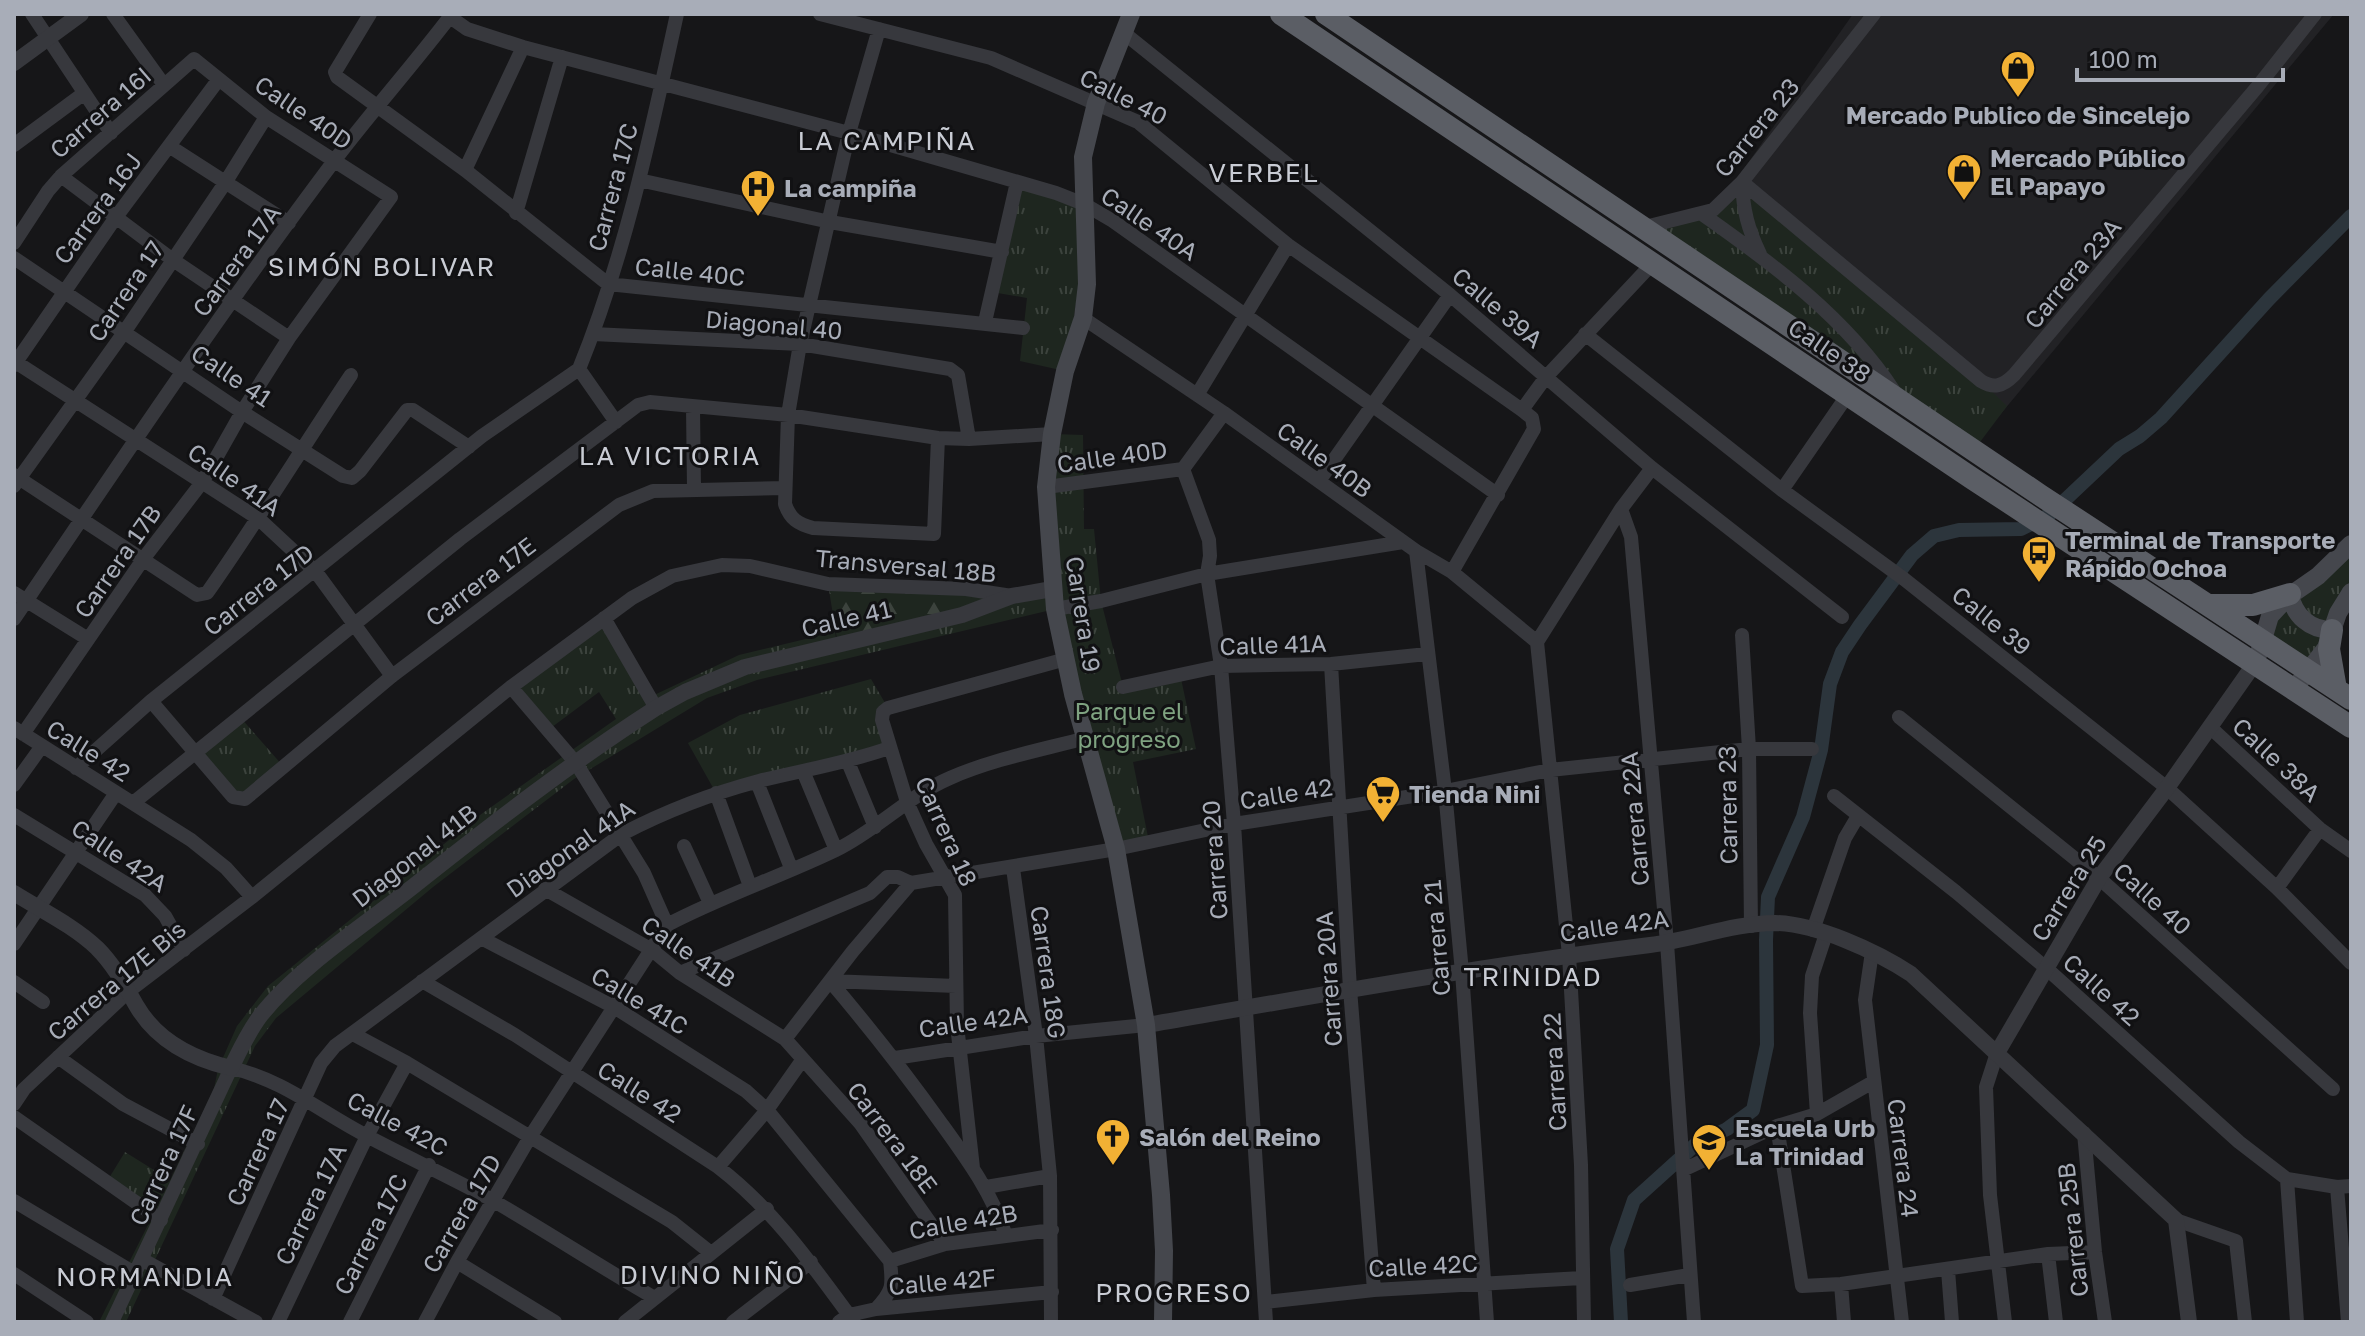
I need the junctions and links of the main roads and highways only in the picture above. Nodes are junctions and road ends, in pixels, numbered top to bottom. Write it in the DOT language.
graph roads {
  1 [pos="1131,14"];
  2 [pos="1281,14"];
  3 [pos="1326,14"];
  4 [pos="2035,505"];
  5 [pos="2062,523"];
  6 [pos="2351,544"];
  7 [pos="2351,592"];
  8 [pos="2290,594"];
  9 [pos="2209,605"];
  10 [pos="2332,630"];
  11 [pos="2263,640"];
  12 [pos="2255,663"];
  13 [pos="2307,670"];
  14 [pos="2294,689"];
  15 [pos="2344,694"];
  16 [pos="2351,727"];
  17 [pos="1163,1322"];
  1 -- 17 [label="main road, Carrera 19"];
  2 -- 4 [label="highway, Calle 38"];
  3 -- 4 [label="highway, Calle 38"];
  4 -- 5 [label="highway, Calle 38"];
  5 -- 9 [label="highway, Calle 38"];
  5 -- 12 [label="highway, Calle 38"];
  6 -- 8 [label="main road, Carrera 25"];
  7 -- 10 [label="main road"];
  8 -- 9 [label="highway"];
  8 -- 10 [label="main road"];
  8 -- 11 [label="main road, Carrera 25"];
  9 -- 11 [label="highway, Calle 38"];
  10 -- 13 [label="main road"];
  10 -- 15 [label="highway"];
  11 -- 12 [label="main road, Carrera 25"];
  11 -- 13 [label="highway, Calle 38"];
  12 -- 14 [label="highway, Calle 38"];
  13 -- 14 [label="main road"];
  13 -- 15 [label="highway, Calle 38"];
  14 -- 16 [label="highway, Calle 38"];
}
